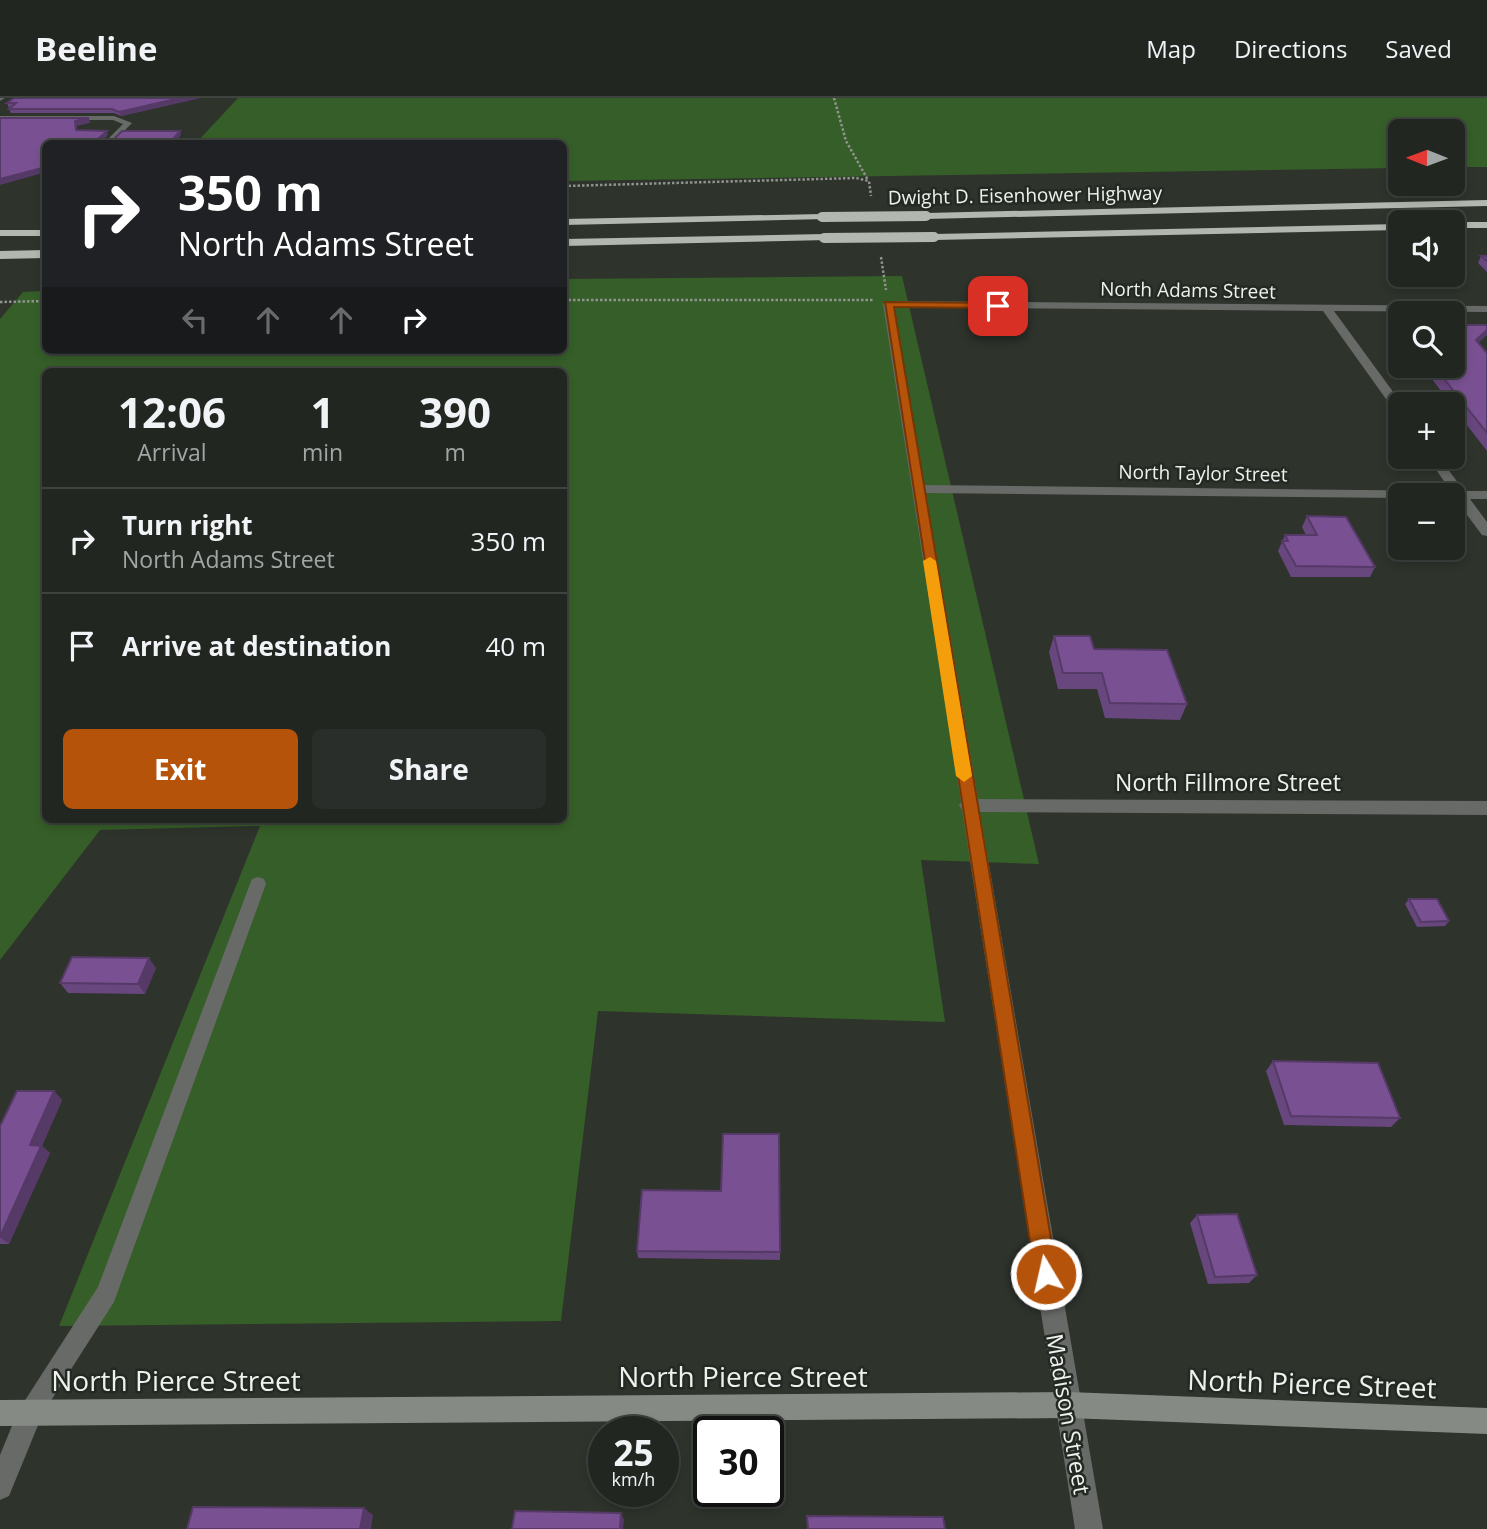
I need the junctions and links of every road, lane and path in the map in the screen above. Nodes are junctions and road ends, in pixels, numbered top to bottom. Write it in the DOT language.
graph roads {
  1 [pos="834,98"];
  2 [pos="0,118"];
  3 [pos="110,140"];
  4 [pos="869,181"];
  5 [pos="1487,203"];
  6 [pos="567,222"];
  7 [pos="1465,225"];
  8 [pos="1487,225"];
  9 [pos="1388,227"];
  10 [pos="0,233"];
  11 [pos="42,233"];
  12 [pos="567,243"];
  13 [pos="42,254"];
  14 [pos="0,255"];
  15 [pos="567,300"];
  16 [pos="42,301"];
  17 [pos="0,302"];
  18 [pos="881,302"];
  19 [pos="1487,309"];
  20 [pos="1328,310"];
  21 [pos="1388,393"];
  22 [pos="919,489"];
  23 [pos="1388,494"];
  24 [pos="1465,495"];
  25 [pos="1487,495"];
  26 [pos="1465,501"];
  27 [pos="1487,532"];
  28 [pos="968,805"];
  29 [pos="1487,808"];
  30 [pos="258,884"];
  31 [pos="1068,1405"];
  32 [pos="0,1413"];
  33 [pos="30,1413"];
  34 [pos="1487,1421"];
  35 [pos="0,1487"];
  36 [pos="1089,1529"];
  1 -- 4 [label="path"];
  2 -- 3 [label="lane"];
  5 -- 6 [label="highway, Dwight D. Eisenhower Highway, bridge"];
  7 -- 8 [label="highway"];
  9 -- 12 [label="highway, Dwight D. Eisenhower Highway, bridge"];
  10 -- 11 [label="highway"];
  13 -- 14 [label="highway"];
  15 -- 18 [label="path"];
  16 -- 17 [label="path"];
  18 -- 20 [label="street, North Adams Street"];
  18 -- 22 [label="street, Madison Street"];
  19 -- 20 [label="street, North Adams Street"];
  20 -- 21 [label="street"];
  22 -- 23 [label="street, North Taylor Street"];
  22 -- 28 [label="street, Madison Street"];
  24 -- 25 [label="street, North Taylor Street"];
  26 -- 27 [label="street"];
  28 -- 29 [label="street, North Fillmore Street"];
  28 -- 31 [label="street, Madison Street"];
  30 -- 33 [label="lane"];
  31 -- 33 [label="main road, North Pierce Street"];
  31 -- 34 [label="main road, North Pierce Street"];
  31 -- 36 [label="street, Madison Street"];
  32 -- 33 [label="main road, North Pierce Street"];
  33 -- 35 [label="street"];
}
